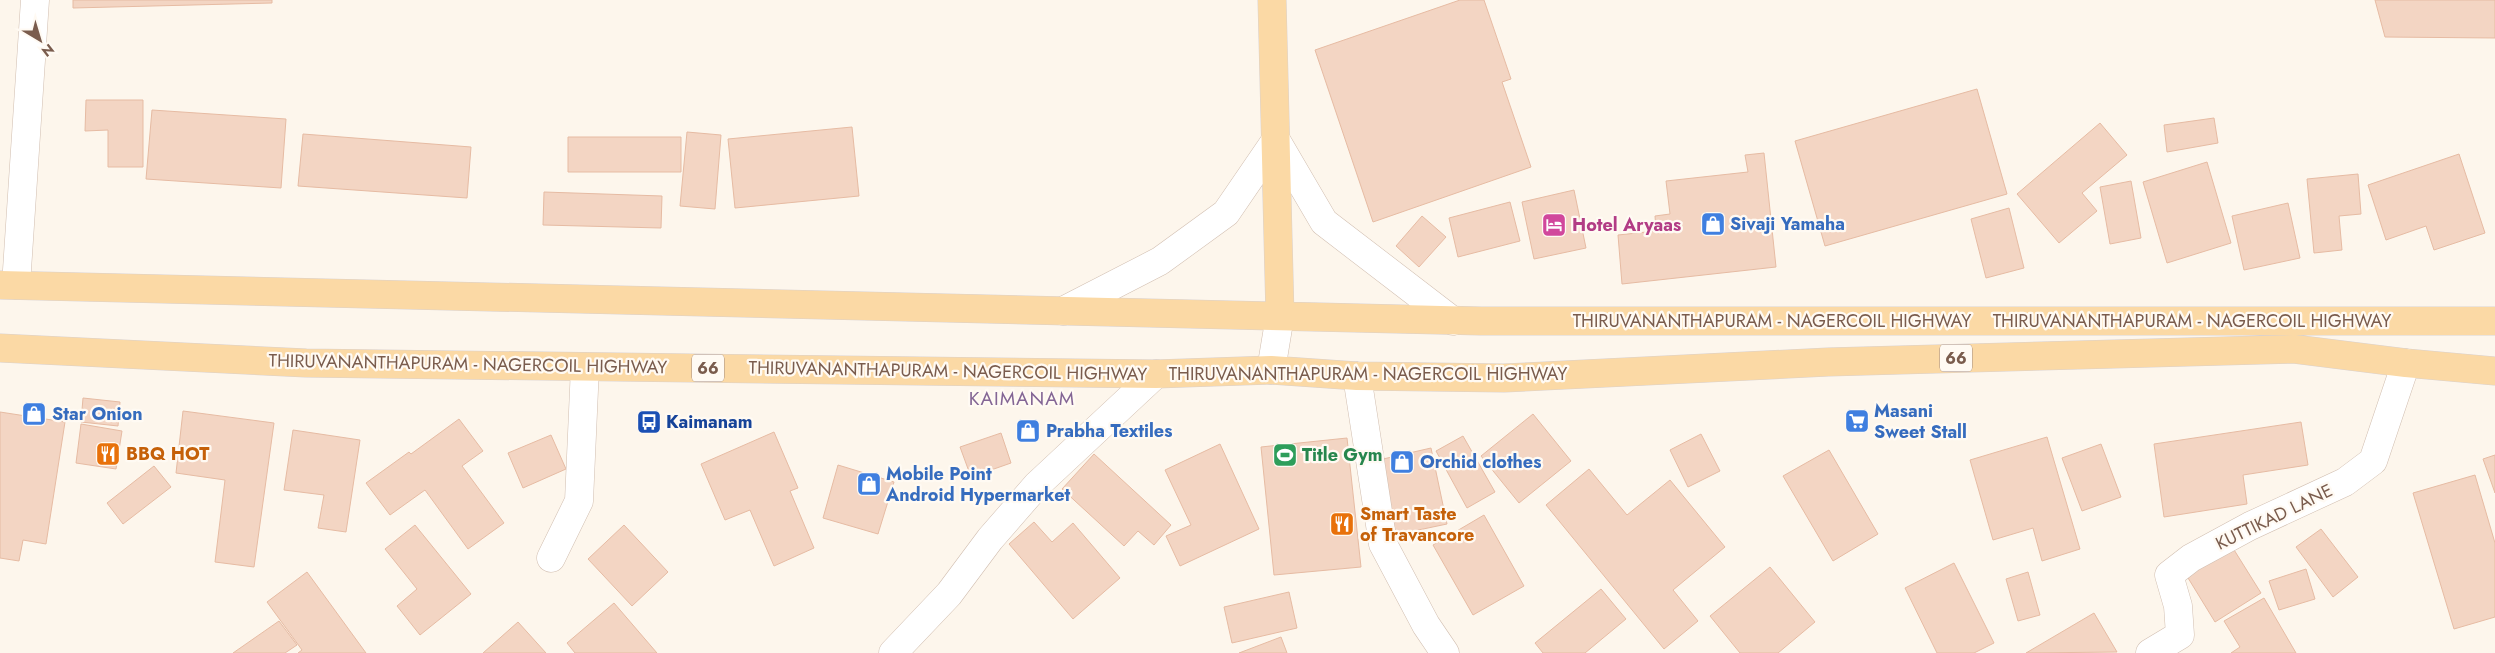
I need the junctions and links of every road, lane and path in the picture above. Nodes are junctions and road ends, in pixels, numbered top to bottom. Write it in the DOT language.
graph roads {
  1 [pos="35,0"];
  2 [pos="1272,0"];
  3 [pos="1276,140"];
  4 [pos="8,285"];
  5 [pos="1064,311"];
  6 [pos="1280,316"];
  7 [pos="1453,321"];
  8 [pos="2495,321"];
  9 [pos="0,348"];
  10 [pos="2406,363"];
  11 [pos="584,367"];
  12 [pos="1271,370"];
  13 [pos="2495,371"];
  14 [pos="1156,374"];
  15 [pos="1357,376"];
  16 [pos="551,558"];
  17 [pos="893,653"];
  18 [pos="1445,653"];
  19 [pos="2150,653"];
  1 -- 4 [label="street"];
  2 -- 3 [label="main road"];
  3 -- 5 [label="street"];
  3 -- 6 [label="main road"];
  3 -- 7 [label="street"];
  4 -- 5 [label="main road, THIRUVANANTHAPURAM - NAGERCOIL HIGHWAY"];
  5 -- 6 [label="main road, THIRUVANANTHAPURAM - NAGERCOIL HIGHWAY"];
  6 -- 7 [label="main road, THIRUVANANTHAPURAM - NAGERCOIL HIGHWAY"];
  6 -- 12 [label="street"];
  7 -- 8 [label="main road, THIRUVANANTHAPURAM - NAGERCOIL HIGHWAY"];
  9 -- 11 [label="main road, THIRUVANANTHAPURAM - NAGERCOIL HIGHWAY / 66"];
  10 -- 13 [label="main road, THIRUVANANTHAPURAM - NAGERCOIL HIGHWAY / 66"];
  10 -- 15 [label="main road, THIRUVANANTHAPURAM - NAGERCOIL HIGHWAY / 66"];
  10 -- 19 [label="street, KUTTIKAD LANE"];
  11 -- 14 [label="main road, THIRUVANANTHAPURAM - NAGERCOIL HIGHWAY / 66"];
  11 -- 16 [label="street"];
  12 -- 14 [label="main road, THIRUVANANTHAPURAM - NAGERCOIL HIGHWAY / 66"];
  12 -- 15 [label="main road, THIRUVANANTHAPURAM - NAGERCOIL HIGHWAY / 66"];
  14 -- 17 [label="street"];
  15 -- 18 [label="street"];
}
